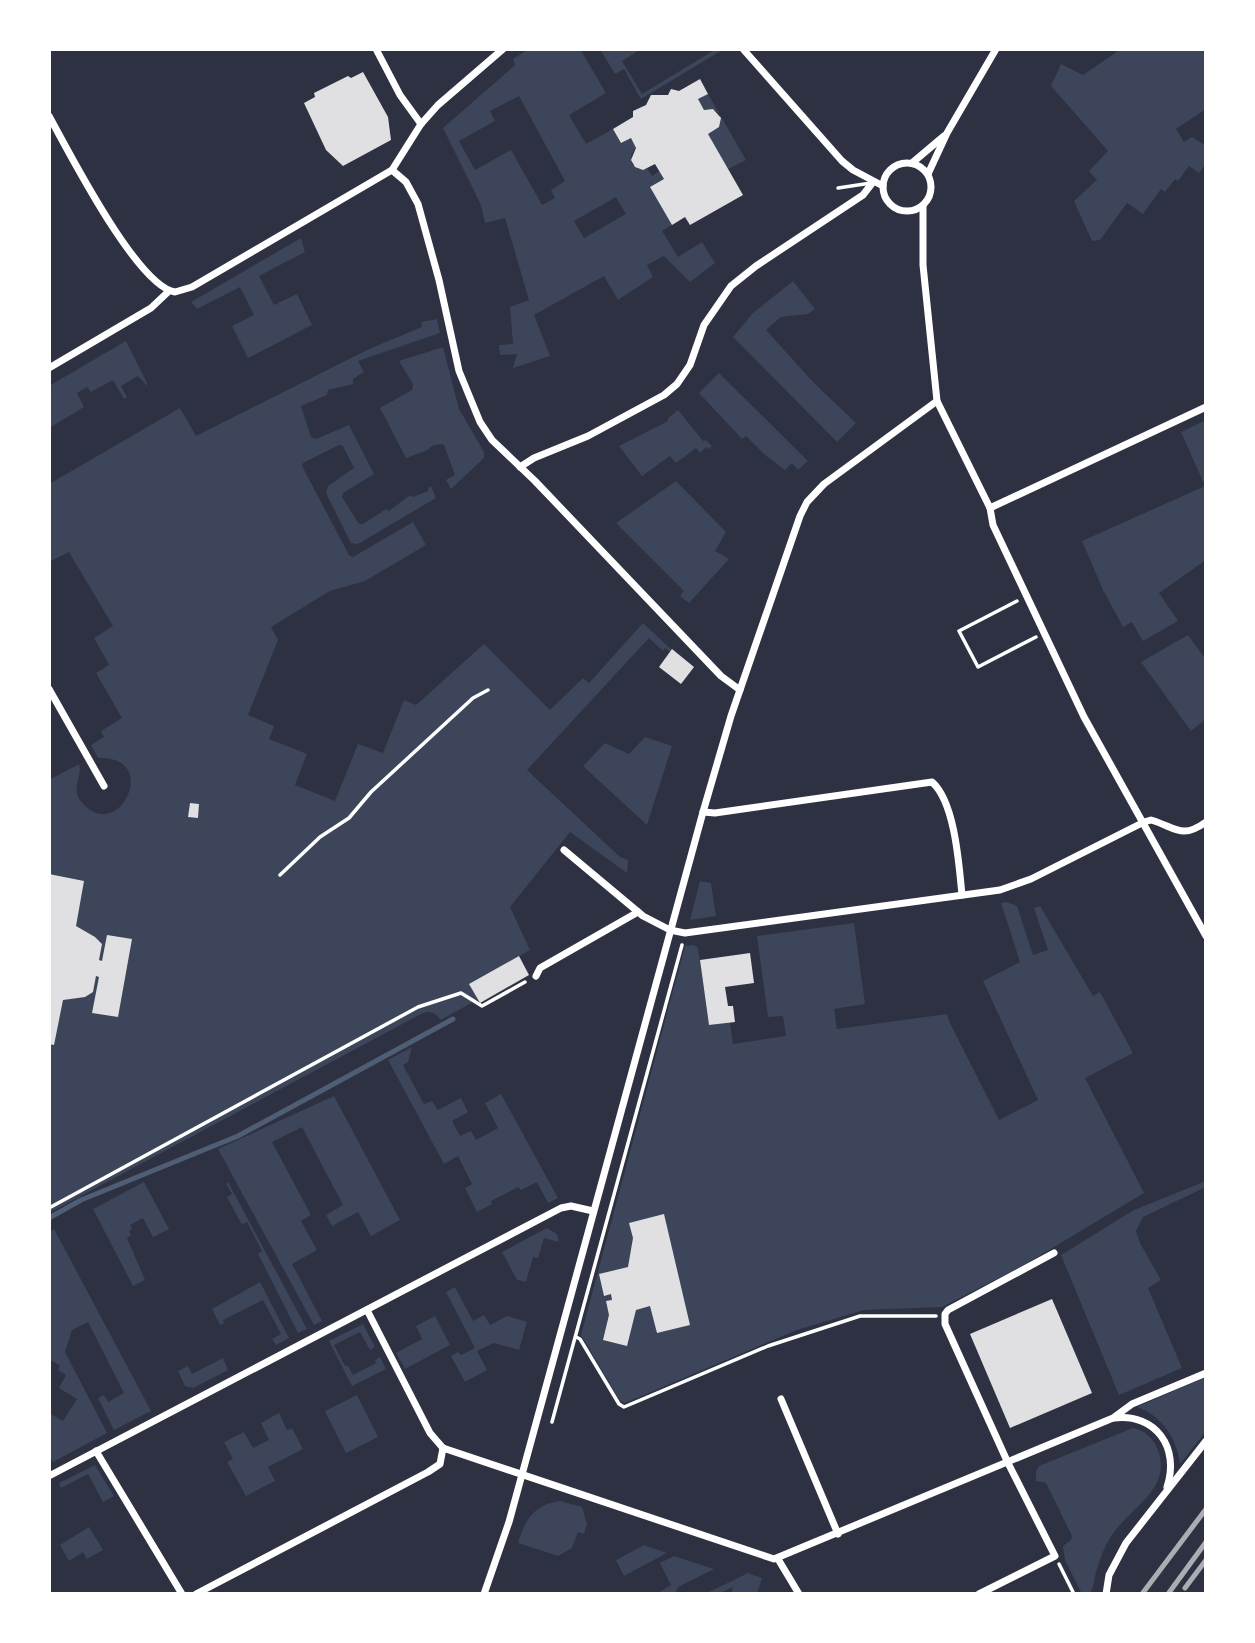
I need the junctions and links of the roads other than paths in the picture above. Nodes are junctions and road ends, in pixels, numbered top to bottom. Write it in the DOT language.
graph roads {
  1 [pos="376,49"];
  2 [pos="503,49"];
  3 [pos="743,49"];
  4 [pos="996,49"];
  5 [pos="49,116"];
  6 [pos="422,124"];
  7 [pos="947,133"];
  8 [pos="912,163"];
  9 [pos="392,170"];
  10 [pos="928,174"];
  11 [pos="873,182"];
  12 [pos="883,186"];
  13 [pos="838,188"];
  14 [pos="923,206"];
  15 [pos="169,291"];
  16 [pos="49,369"];
  17 [pos="937,401"];
  18 [pos="1206,407"];
  19 [pos="520,467"];
  20 [pos="990,508"];
  21 [pos="49,689"];
  22 [pos="740,690"];
  23 [pos="104,786"];
  24 [pos="703,812"];
  25 [pos="1144,822"];
  26 [pos="1206,822"];
  27 [pos="564,850"];
  28 [pos="961,895"];
  29 [pos="639,912"];
  30 [pos="670,930"];
  31 [pos="1206,936"];
  32 [pos="536,976"];
  33 [pos="593,1211"];
  34 [pos="1054,1253"];
  35 [pos="367,1310"];
  36 [pos="1206,1373"];
  37 [pos="781,1399"];
  38 [pos="1113,1418"];
  39 [pos="1206,1441"];
  40 [pos="443,1448"];
  41 [pos="96,1451"];
  42 [pos="1009,1463"];
  43 [pos="521,1473"];
  44 [pos="49,1476"];
  45 [pos="1163,1497"];
  46 [pos="838,1534"];
  47 [pos="778,1559"];
  48 [pos="182,1594"];
  49 [pos="196,1594"];
  50 [pos="484,1594"];
  51 [pos="799,1594"];
  52 [pos="979,1594"];
  53 [pos="1106,1594"];
  1 -- 6 [label="street"];
  2 -- 6 [label="street"];
  3 -- 11 [label="street"];
  4 -- 7 [label="street"];
  5 -- 15 [label="street"];
  6 -- 9 [label="street"];
  7 -- 8 [label="street"];
  7 -- 10 [label="street"];
  8 -- 10 [label="street"];
  8 -- 12 [label="street"];
  9 -- 15 [label="street"];
  9 -- 19 [label="street"];
  10 -- 14 [label="street"];
  11 -- 12 [label="street"];
  11 -- 13 [label="lane"];
  11 -- 19 [label="street"];
  12 -- 14 [label="street"];
  14 -- 17 [label="street"];
  15 -- 16 [label="street"];
  17 -- 20 [label="street"];
  17 -- 22 [label="street"];
  18 -- 20 [label="street"];
  19 -- 22 [label="street"];
  20 -- 25 [label="street"];
  21 -- 23 [label="street"];
  22 -- 24 [label="street"];
  24 -- 28 [label="street"];
  24 -- 30 [label="street"];
  25 -- 26 [label="street"];
  25 -- 28 [label="street"];
  25 -- 31 [label="street"];
  27 -- 29 [label="street"];
  28 -- 30 [label="street"];
  29 -- 30 [label="street"];
  29 -- 32 [label="street"];
  30 -- 33 [label="street"];
  33 -- 35 [label="street"];
  33 -- 43 [label="street"];
  34 -- 42 [label="street"];
  35 -- 40 [label="street"];
  35 -- 41 [label="street"];
  36 -- 38 [label="street"];
  37 -- 46 [label="street"];
  38 -- 42 [label="street"];
  38 -- 45 [label="street"];
  39 -- 45 [label="street"];
  40 -- 43 [label="street"];
  40 -- 49 [label="street"];
  41 -- 44 [label="street"];
  41 -- 48 [label="street"];
  42 -- 46 [label="street"];
  42 -- 52 [label="street"];
  43 -- 47 [label="street"];
  43 -- 50 [label="street"];
  45 -- 53 [label="street"];
  46 -- 47 [label="street"];
  47 -- 51 [label="street"];
}
